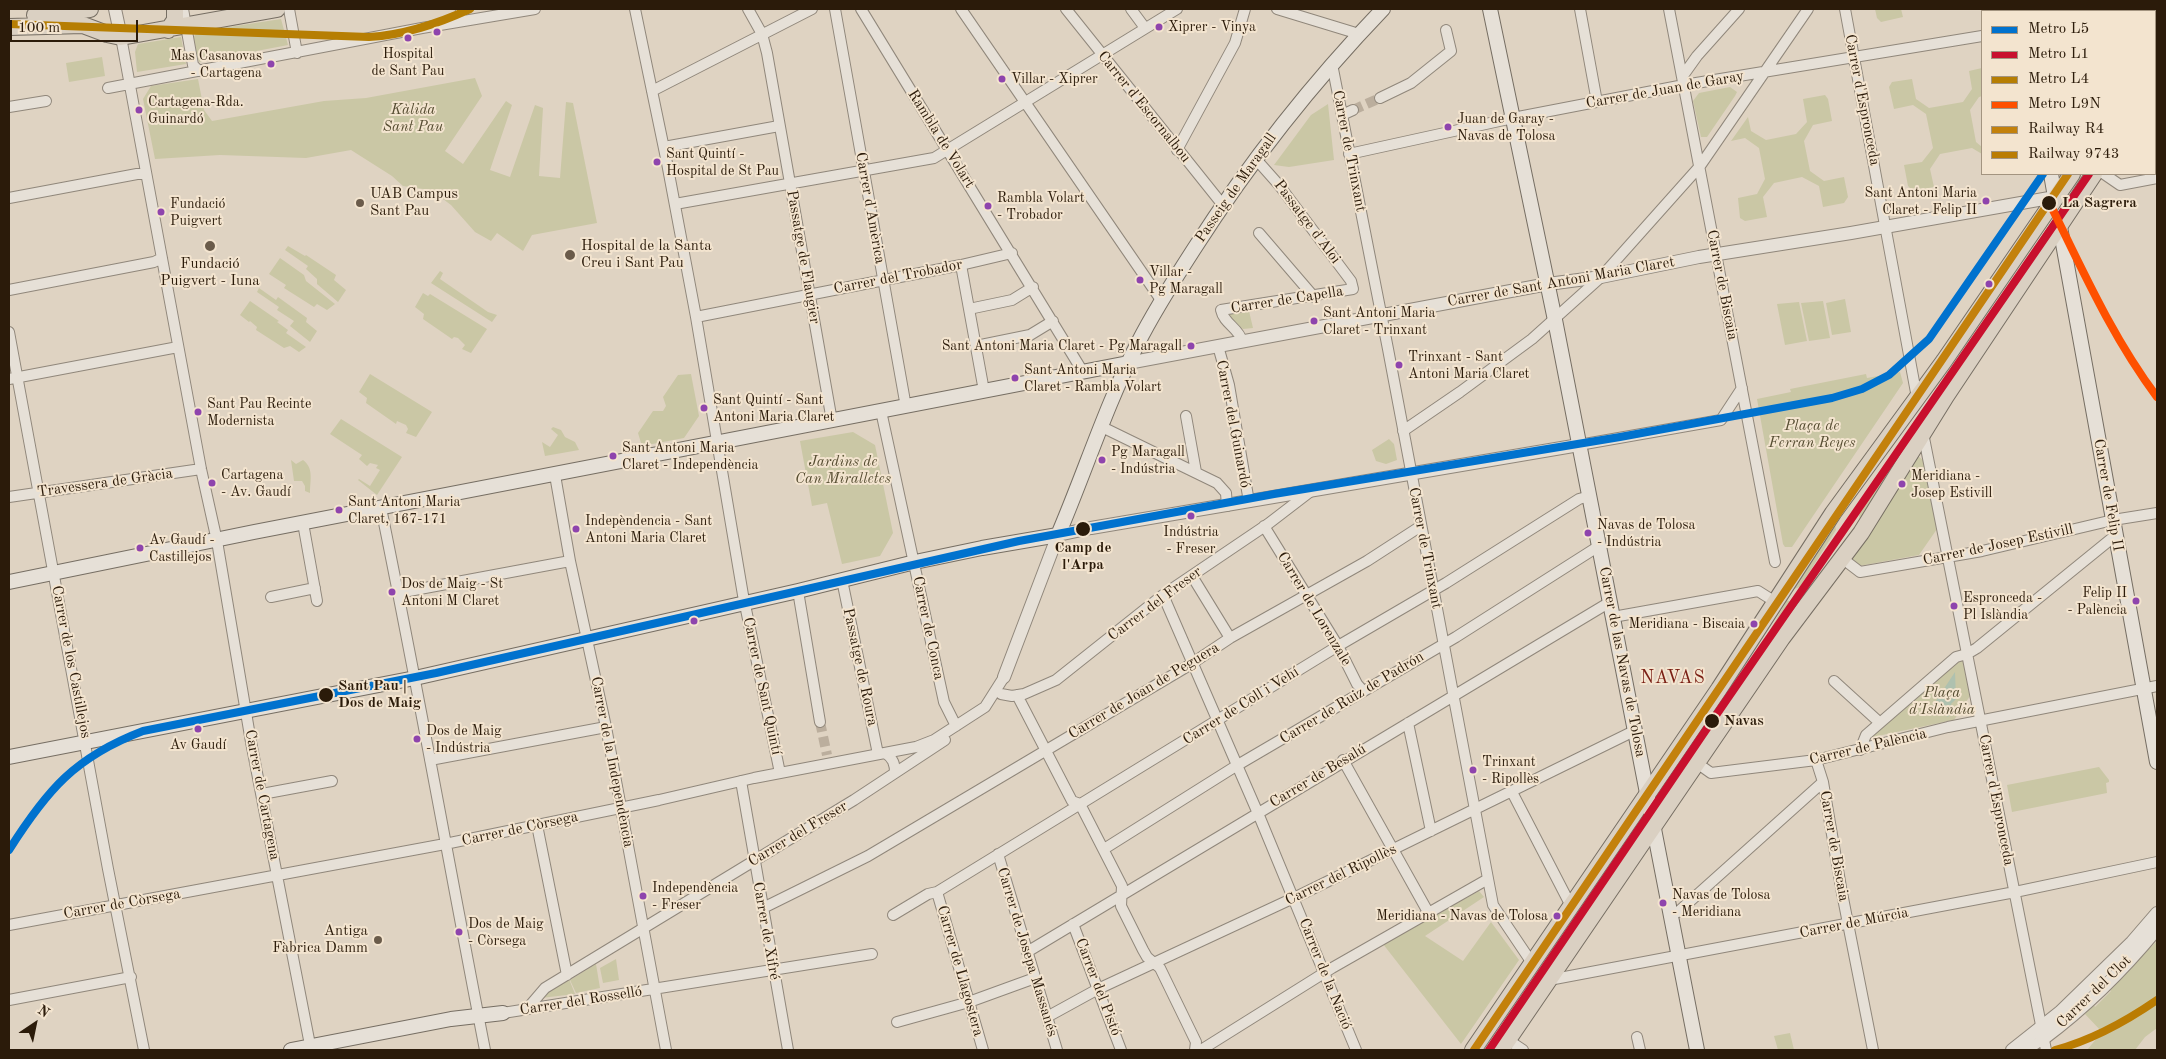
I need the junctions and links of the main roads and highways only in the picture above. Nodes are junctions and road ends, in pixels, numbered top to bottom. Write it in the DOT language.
graph roads {
  1 [pos="90,9"];
  2 [pos="175,9"];
  3 [pos="277,9"];
  4 [pos="1382,9"];
  5 [pos="1490,9"];
  6 [pos="9,16"];
  7 [pos="9,27"];
  8 [pos="168,30"];
  9 [pos="2051,175"];
  10 [pos="2071,175"];
  11 [pos="2093,175"];
  12 [pos="2055,197"];
  13 [pos="2060,227"];
  14 [pos="1128,363"];
  15 [pos="1917,398"];
  16 [pos="1923,432"];
  17 [pos="9,582"];
  18 [pos="2151,687"];
  19 [pos="9,757"];
  20 [pos="2157,762"];
  21 [pos="1648,795"];
  22 [pos="1654,826"];
  23 [pos="1532,963"];
  24 [pos="1550,980"];
  25 [pos="503,1013"];
  26 [pos="1505,1045"];
  27 [pos="311,1048"];
  28 [pos="291,1050"];
  29 [pos="1473,1050"];
  30 [pos="1698,1050"];
  1 -- 6 [label="main road"];
  2 -- 8 [label="main road"];
  3 -- 8 [label="main road"];
  4 -- 14 [label="main road, Passeig de Maragall"];
  5 -- 21 [label="main road, Carrer de las Navas de Tolosa"];
  7 -- 8 [label="main road"];
  9 -- 12 [label="main road"];
  10 -- 12 [label="main road"];
  11 -- 13 [label="main road"];
  12 -- 13 [label="main road"];
  12 -- 15 [label="main road"];
  13 -- 16 [label="main road"];
  13 -- 18 [label="main road, Carrer de Felip II"];
  14 -- 17 [label="main road, Carrer de Sant Antoni Maria Claret"];
  14 -- 19 [label="main road, Passeig de Maragall"];
  15 -- 16 [label="main road"];
  15 -- 21 [label="main road"];
  16 -- 22 [label="main road"];
  18 -- 20 [label="main road, Carrer de Felip II"];
  21 -- 22 [label="main road, Carrer de las Navas de Tolosa"];
  21 -- 23 [label="main road"];
  22 -- 24 [label="main road"];
  22 -- 30 [label="main road, Carrer de las Navas de Tolosa"];
  23 -- 24 [label="main road"];
  23 -- 29 [label="main road"];
  24 -- 26 [label="main road"];
  25 -- 27 [label="main road, Carrer del Rosselló"];
  27 -- 28 [label="main road, Carrer del Rosselló"];
}
